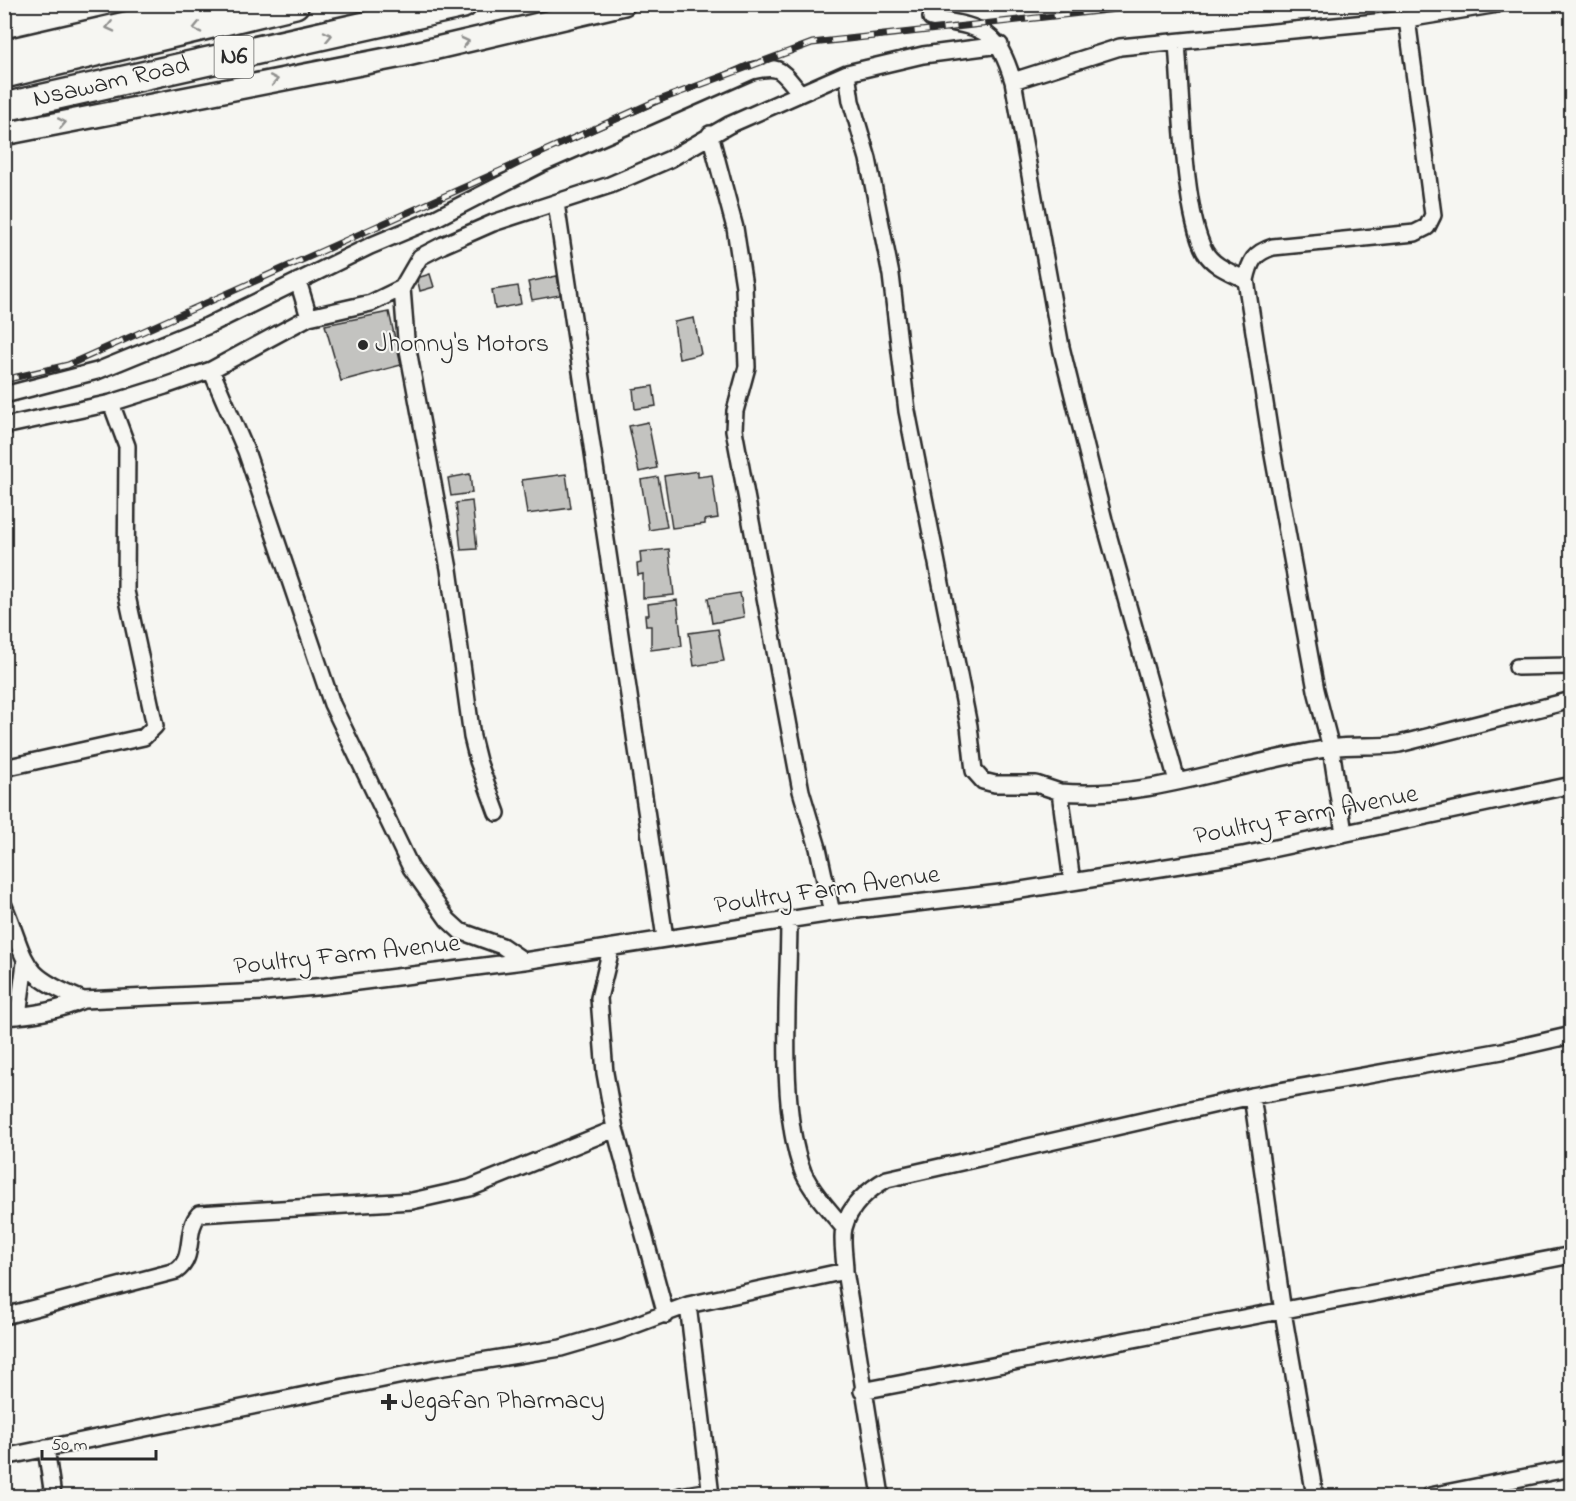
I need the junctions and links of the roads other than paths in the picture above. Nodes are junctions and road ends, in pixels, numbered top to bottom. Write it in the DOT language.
graph roads {
  1 [pos="208,4"];
  2 [pos="295,4"];
  3 [pos="463,4"];
  4 [pos="624,4"];
  5 [pos="1498,4"];
  6 [pos="931,18"];
  7 [pos="1407,19"];
  8 [pos="1177,43"];
  9 [pos="1000,45"];
  10 [pos="4,51"];
  11 [pos="847,73"];
  12 [pos="4,74"];
  13 [pos="1013,81"];
  14 [pos="800,93"];
  15 [pos="4,107"];
  16 [pos="4,134"];
  17 [pos="710,134"];
  18 [pos="556,203"];
  19 [pos="432,220"];
  20 [pos="443,245"];
  21 [pos="1246,280"];
  22 [pos="298,281"];
  23 [pos="402,288"];
  24 [pos="309,317"];
  25 [pos="211,370"];
  26 [pos="4,395"];
  27 [pos="111,403"];
  28 [pos="4,426"];
  29 [pos="1572,666"];
  30 [pos="1517,667"];
  31 [pos="1572,700"];
  32 [pos="1331,748"];
  33 [pos="4,768"];
  34 [pos="1177,781"];
  35 [pos="1572,785"];
  36 [pos="1060,792"];
  37 [pos="497,813"];
  38 [pos="1344,833"];
  39 [pos="1072,882"];
  40 [pos="4,906"];
  41 [pos="831,913"];
  42 [pos="789,920"];
  43 [pos="665,938"];
  44 [pos="611,949"];
  45 [pos="524,961"];
  46 [pos="25,963"];
  47 [pos="83,1000"];
  48 [pos="11,1016"];
  49 [pos="1572,1035"];
  50 [pos="1252,1096"];
  51 [pos="615,1129"];
  52 [pos="844,1228"];
  53 [pos="1572,1255"];
  54 [pos="845,1271"];
  55 [pos="688,1305"];
  56 [pos="1283,1312"];
  57 [pos="666,1314"];
  58 [pos="4,1316"];
  59 [pos="862,1391"];
  60 [pos="46,1448"];
  61 [pos="4,1456"];
  62 [pos="1572,1468"];
  63 [pos="710,1494"];
  64 [pos="53,1497"];
  65 [pos="680,1497"];
  66 [pos="881,1497"];
  67 [pos="1315,1497"];
  68 [pos="1430,1497"];
  1 -- 10 [label="main road, one-way"];
  2 -- 12 [label="highway, Nsawam Road / N6, one-way"];
  15 -- 3 [label="highway, Nsawam Road / N6, one-way"];
  16 -- 4 [label="main road, one-way"];
  5 -- 7 [label="street"];
  6 -- 9 [label="street"];
  7 -- 8 [label="street"];
  7 -- 21 [label="street"];
  8 -- 13 [label="street"];
  8 -- 21 [label="street"];
  9 -- 11 [label="street"];
  9 -- 13 [label="street"];
  11 -- 14 [label="street"];
  11 -- 36 [label="street"];
  13 -- 34 [label="street"];
  14 -- 17 [label="street"];
  14 -- 19 [label="street"];
  17 -- 18 [label="street"];
  17 -- 41 [label="street"];
  18 -- 20 [label="street"];
  18 -- 43 [label="street"];
  19 -- 20 [label="street"];
  19 -- 22 [label="street"];
  20 -- 23 [label="street"];
  21 -- 32 [label="street"];
  22 -- 24 [label="street"];
  22 -- 26 [label="street"];
  23 -- 24 [label="street"];
  23 -- 37 [label="street"];
  24 -- 25 [label="street"];
  25 -- 27 [label="street"];
  25 -- 45 [label="street"];
  27 -- 28 [label="street"];
  27 -- 33 [label="street"];
  29 -- 30 [label="street"];
  31 -- 32 [label="street"];
  32 -- 34 [label="street"];
  32 -- 38 [label="street"];
  34 -- 36 [label="street"];
  35 -- 38 [label="street, Poultry Farm Avenue"];
  36 -- 39 [label="street"];
  38 -- 39 [label="street, Poultry Farm Avenue"];
  39 -- 41 [label="street, Poultry Farm Avenue"];
  40 -- 46 [label="street"];
  41 -- 42 [label="street, Poultry Farm Avenue"];
  42 -- 43 [label="street, Poultry Farm Avenue"];
  42 -- 52 [label="street"];
  43 -- 44 [label="street, Poultry Farm Avenue"];
  44 -- 45 [label="street, Poultry Farm Avenue"];
  44 -- 51 [label="street"];
  45 -- 47 [label="street, Poultry Farm Avenue"];
  46 -- 47 [label="street"];
  46 -- 48 [label="street"];
  47 -- 48 [label="street"];
  49 -- 50 [label="street"];
  50 -- 52 [label="street"];
  50 -- 56 [label="street"];
  51 -- 57 [label="street"];
  51 -- 58 [label="street"];
  52 -- 54 [label="street"];
  53 -- 56 [label="street"];
  54 -- 55 [label="street"];
  54 -- 59 [label="street"];
  55 -- 57 [label="street"];
  55 -- 63 [label="street"];
  56 -- 59 [label="street"];
  56 -- 67 [label="street"];
  57 -- 60 [label="street"];
  59 -- 66 [label="street"];
  60 -- 61 [label="street"];
  60 -- 64 [label="street"];
  62 -- 68 [label="street"];
  63 -- 65 [label="street"];
}
